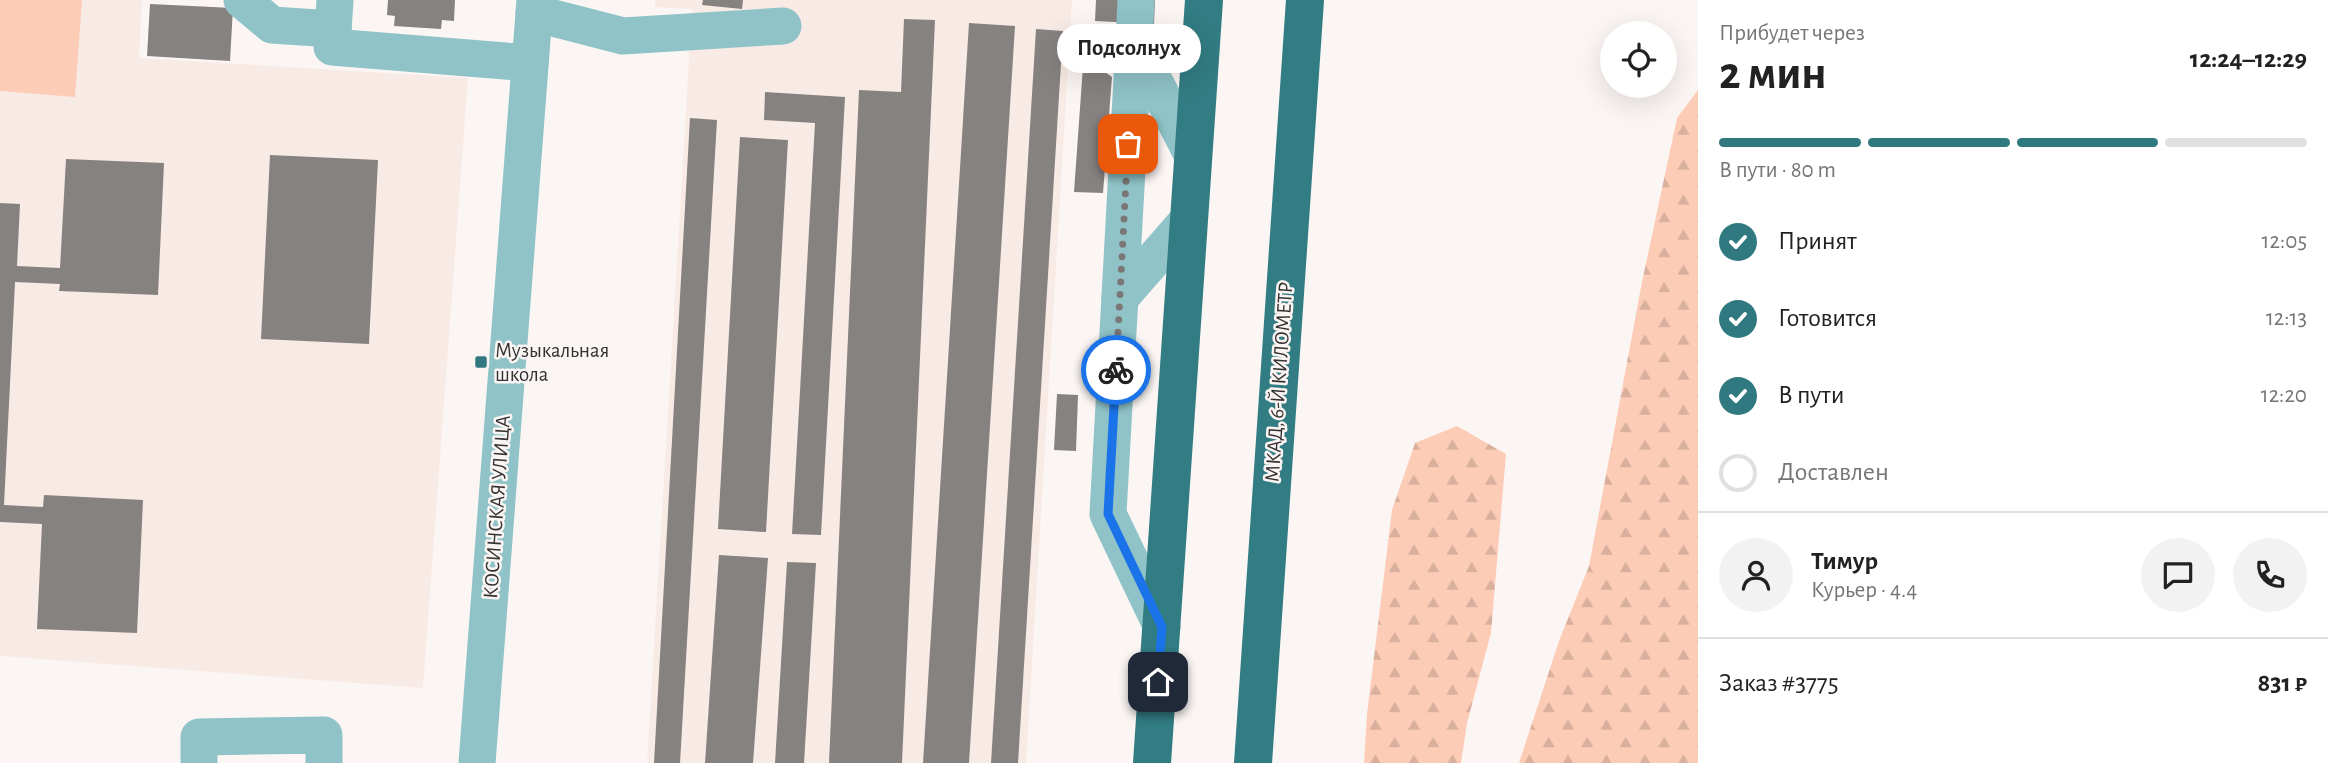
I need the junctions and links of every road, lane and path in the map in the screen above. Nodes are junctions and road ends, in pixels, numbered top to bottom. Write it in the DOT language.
graph roads {
  1 [pos="242,0"];
  2 [pos="1136,0"];
  3 [pos="1204,0"];
  4 [pos="1305,0"];
  5 [pos="535,6"];
  6 [pos="334,15"];
  7 [pos="783,26"];
  8 [pos="1134,42"];
  9 [pos="530,63"];
  10 [pos="1193,156"];
  11 [pos="1189,219"];
  12 [pos="1120,298"];
  13 [pos="1162,627"];
  14 [pos="199,763"];
  15 [pos="324,763"];
  16 [pos="477,763"];
  17 [pos="1152,763"];
  18 [pos="1253,763"];
  1 -- 6 [label="street"];
  2 -- 8 [label="street"];
  3 -- 10 [label="highway"];
  4 -- 18 [label="highway, МКАД, 6-Й КИЛОМЕТР"];
  5 -- 7 [label="street"];
  5 -- 9 [label="street, КОСИНСКАЯ УЛИЦА"];
  6 -- 9 [label="street"];
  8 -- 10 [label="street"];
  8 -- 12 [label="street"];
  9 -- 16 [label="street, КОСИНСКАЯ УЛИЦА"];
  10 -- 11 [label="highway"];
  11 -- 12 [label="street"];
  11 -- 13 [label="highway"];
  12 -- 13 [label="street"];
  13 -- 17 [label="highway"];
  14 -- 15 [label="street"];
}
